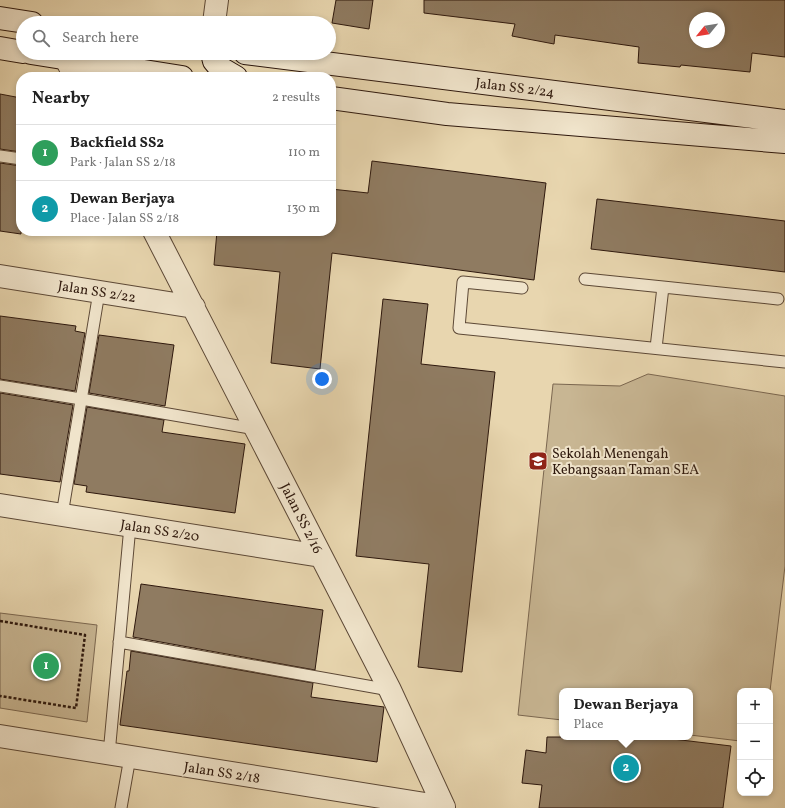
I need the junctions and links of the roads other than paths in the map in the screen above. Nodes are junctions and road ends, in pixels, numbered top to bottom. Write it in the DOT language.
graph roads {
  1 [pos="217,0"];
  2 [pos="215,16"];
  3 [pos="0,18"];
  4 [pos="16,20"];
  5 [pos="0,48"];
  6 [pos="16,51"];
  7 [pos="50,60"];
  8 [pos="214,60"];
  9 [pos="301,60"];
  10 [pos="71,68"];
  11 [pos="120,72"];
  12 [pos="228,72"];
  13 [pos="336,99"];
  14 [pos="785,121"];
  15 [pos="785,142"];
  16 [pos="0,156"];
  17 [pos="16,158"];
  18 [pos="157,236"];
  19 [pos="0,276"];
  20 [pos="586,279"];
  21 [pos="663,287"];
  22 [pos="522,288"];
  23 [pos="99,292"];
  24 [pos="778,299"];
  25 [pos="194,307"];
  26 [pos="656,348"];
  27 [pos="785,362"];
  28 [pos="0,386"];
  29 [pos="81,399"];
  30 [pos="256,429"];
  31 [pos="0,505"];
  32 [pos="62,515"];
  33 [pos="130,526"];
  34 [pos="321,556"];
  35 [pos="119,642"];
  36 [pos="390,690"];
  37 [pos="0,736"];
  38 [pos="109,754"];
  39 [pos="130,757"];
  40 [pos="121,808"];
  41 [pos="444,808"];
  1 -- 2 [label="street"];
  3 -- 4 [label="street"];
  5 -- 6 [label="street"];
  7 -- 10 [label="street"];
  8 -- 12 [label="street"];
  9 -- 14 [label="street, Jalan SS 2/24"];
  10 -- 11 [label="street"];
  13 -- 15 [label="street"];
  16 -- 17 [label="lane"];
  18 -- 25 [label="street, Jalan SS 2/16"];
  19 -- 23 [label="street, Jalan SS 2/22"];
  20 -- 21 [label="lane"];
  21 -- 24 [label="lane"];
  21 -- 26 [label="lane"];
  22 -- 26 [label="lane"];
  23 -- 25 [label="street, Jalan SS 2/22"];
  23 -- 29 [label="lane"];
  25 -- 30 [label="street, Jalan SS 2/16"];
  26 -- 27 [label="lane"];
  28 -- 29 [label="lane"];
  29 -- 30 [label="lane"];
  29 -- 32 [label="lane"];
  30 -- 34 [label="street, Jalan SS 2/16"];
  31 -- 32 [label="street, Jalan SS 2/20"];
  32 -- 33 [label="street, Jalan SS 2/20"];
  33 -- 34 [label="street, Jalan SS 2/20"];
  33 -- 35 [label="lane"];
  34 -- 36 [label="street, Jalan SS 2/16"];
  35 -- 36 [label="lane"];
  35 -- 38 [label="lane"];
  36 -- 41 [label="street, Jalan SS 2/16"];
  37 -- 38 [label="street, Jalan SS 2/18"];
  38 -- 39 [label="street, Jalan SS 2/18"];
  39 -- 40 [label="lane"];
  39 -- 41 [label="street, Jalan SS 2/18"];
}
